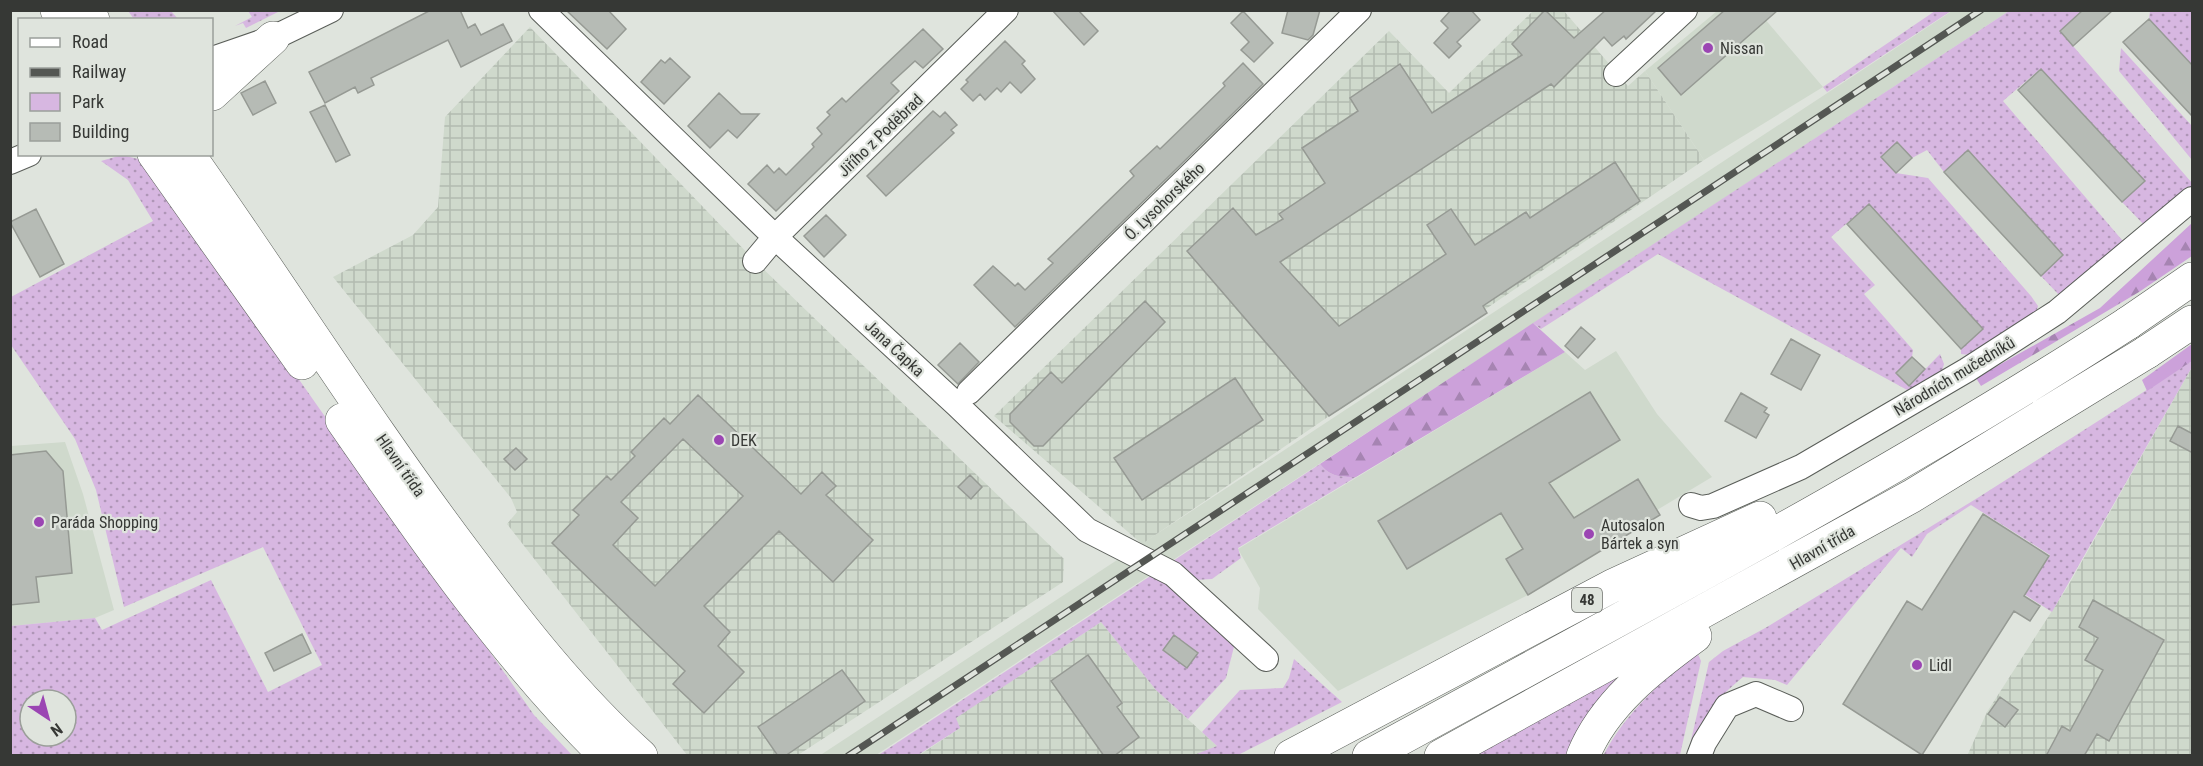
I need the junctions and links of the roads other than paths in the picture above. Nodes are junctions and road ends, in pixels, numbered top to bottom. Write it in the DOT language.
graph roads {
  1 [pos="332,10"];
  2 [pos="541,10"];
  3 [pos="1006,10"];
  4 [pos="1359,10"];
  5 [pos="1685,10"];
  6 [pos="273,38"];
  7 [pos="213,59"];
  8 [pos="1616,74"];
  9 [pos="213,93"];
  10 [pos="154,156"];
  11 [pos="190,156"];
  12 [pos="205,168"];
  13 [pos="2193,199"];
  14 [pos="775,237"];
  15 [pos="755,261"];
  16 [pos="2193,279"];
  17 [pos="2193,322"];
  18 [pos="969,392"];
  19 [pos="1893,466"];
  20 [pos="1691,505"];
  21 [pos="1790,566"];
  22 [pos="1266,659"];
  23 [pos="1791,709"];
  24 [pos="606,756"];
  25 [pos="641,756"];
  26 [pos="1291,756"];
  27 [pos="1369,756"];
  28 [pos="1441,756"];
  29 [pos="1583,756"];
  30 [pos="1699,756"];
  1 -- 6 [label="street"];
  2 -- 14 [label="street, Jana Čapka"];
  3 -- 14 [label="street, Jiřího z Poděbrad"];
  4 -- 18 [label="street, Ó. Lysohorského"];
  5 -- 8 [label="street"];
  6 -- 7 [label="street"];
  6 -- 9 [label="main road"];
  10 -- 24 [label="main road, Hlavní třída"];
  11 -- 12 [label="main road, Hlavní třída"];
  12 -- 25 [label="main road, Hlavní třída"];
  13 -- 20 [label="street, Národních mučedníků"];
  14 -- 15 [label="street, Jiřího z Poděbrad"];
  14 -- 22 [label="street, Jana Čapka"];
  16 -- 19 [label="main road, 48"];
  17 -- 21 [label="main road, Hlavní třída"];
  19 -- 26 [label="main road, 48"];
  19 -- 27 [label="main road, 48"];
  21 -- 28 [label="main road, Hlavní třída"];
  21 -- 29 [label="main road"];
  23 -- 30 [label="street"];
}
